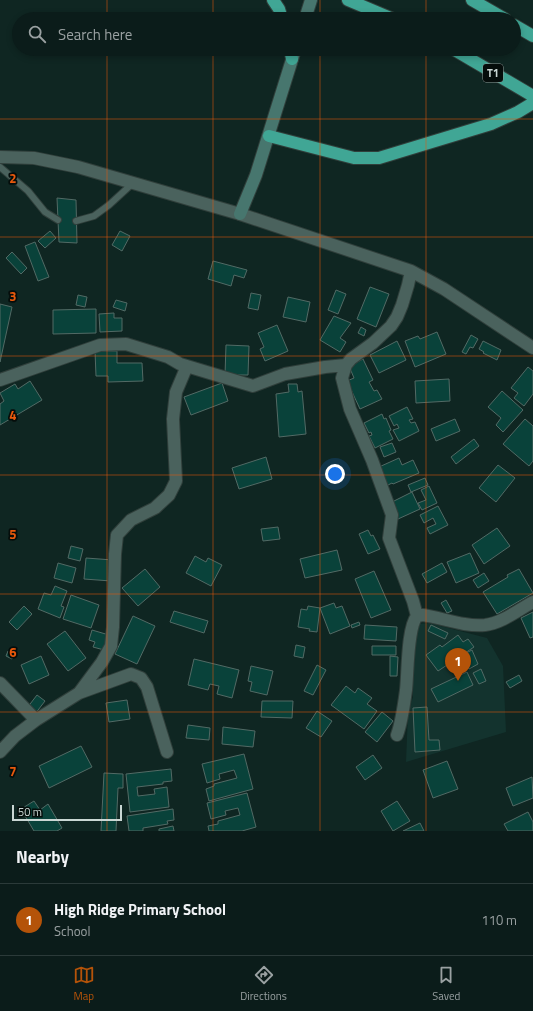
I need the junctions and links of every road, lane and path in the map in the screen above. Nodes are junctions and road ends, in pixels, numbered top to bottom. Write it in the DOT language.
graph roads {
  1 [pos="273,0"];
  2 [pos="311,0"];
  3 [pos="348,0"];
  4 [pos="472,0"];
  5 [pos="280,12"];
  6 [pos="307,12"];
  7 [pos="376,12"];
  8 [pos="493,12"];
  9 [pos="521,28"];
  10 [pos="533,36"];
  11 [pos="292,56"];
  12 [pos="465,56"];
  13 [pos="533,96"];
  14 [pos="533,103"];
  15 [pos="269,136"];
  16 [pos="0,157"];
  17 [pos="0,167"];
  18 [pos="133,183"];
  19 [pos="240,214"];
  20 [pos="58,220"];
  21 [pos="76,221"];
  22 [pos="411,271"];
  23 [pos="533,348"];
  24 [pos="346,365"];
  25 [pos="186,366"];
  26 [pos="0,380"];
  27 [pos="533,602"];
  28 [pos="417,616"];
  29 [pos="0,682"];
  30 [pos="79,693"];
  31 [pos="36,720"];
  32 [pos="397,735"];
  33 [pos="0,752"];
  34 [pos="167,752"];
  1 -- 5 [label="highway"];
  2 -- 6 [label="street"];
  3 -- 7 [label="highway"];
  4 -- 8 [label="highway"];
  9 -- 10 [label="highway"];
  11 -- 15 [label="street"];
  12 -- 13 [label="highway, T1"];
  14 -- 15 [label="highway"];
  15 -- 19 [label="street"];
  16 -- 18 [label="street"];
  17 -- 20 [label="lane"];
  18 -- 19 [label="street"];
  18 -- 21 [label="lane"];
  19 -- 22 [label="street"];
  22 -- 23 [label="street"];
  22 -- 24 [label="street"];
  24 -- 25 [label="street"];
  24 -- 28 [label="street"];
  25 -- 26 [label="street"];
  25 -- 30 [label="street"];
  27 -- 28 [label="street"];
  28 -- 32 [label="street"];
  29 -- 31 [label="street"];
  30 -- 31 [label="street"];
  30 -- 34 [label="street"];
  31 -- 33 [label="street"];
}
